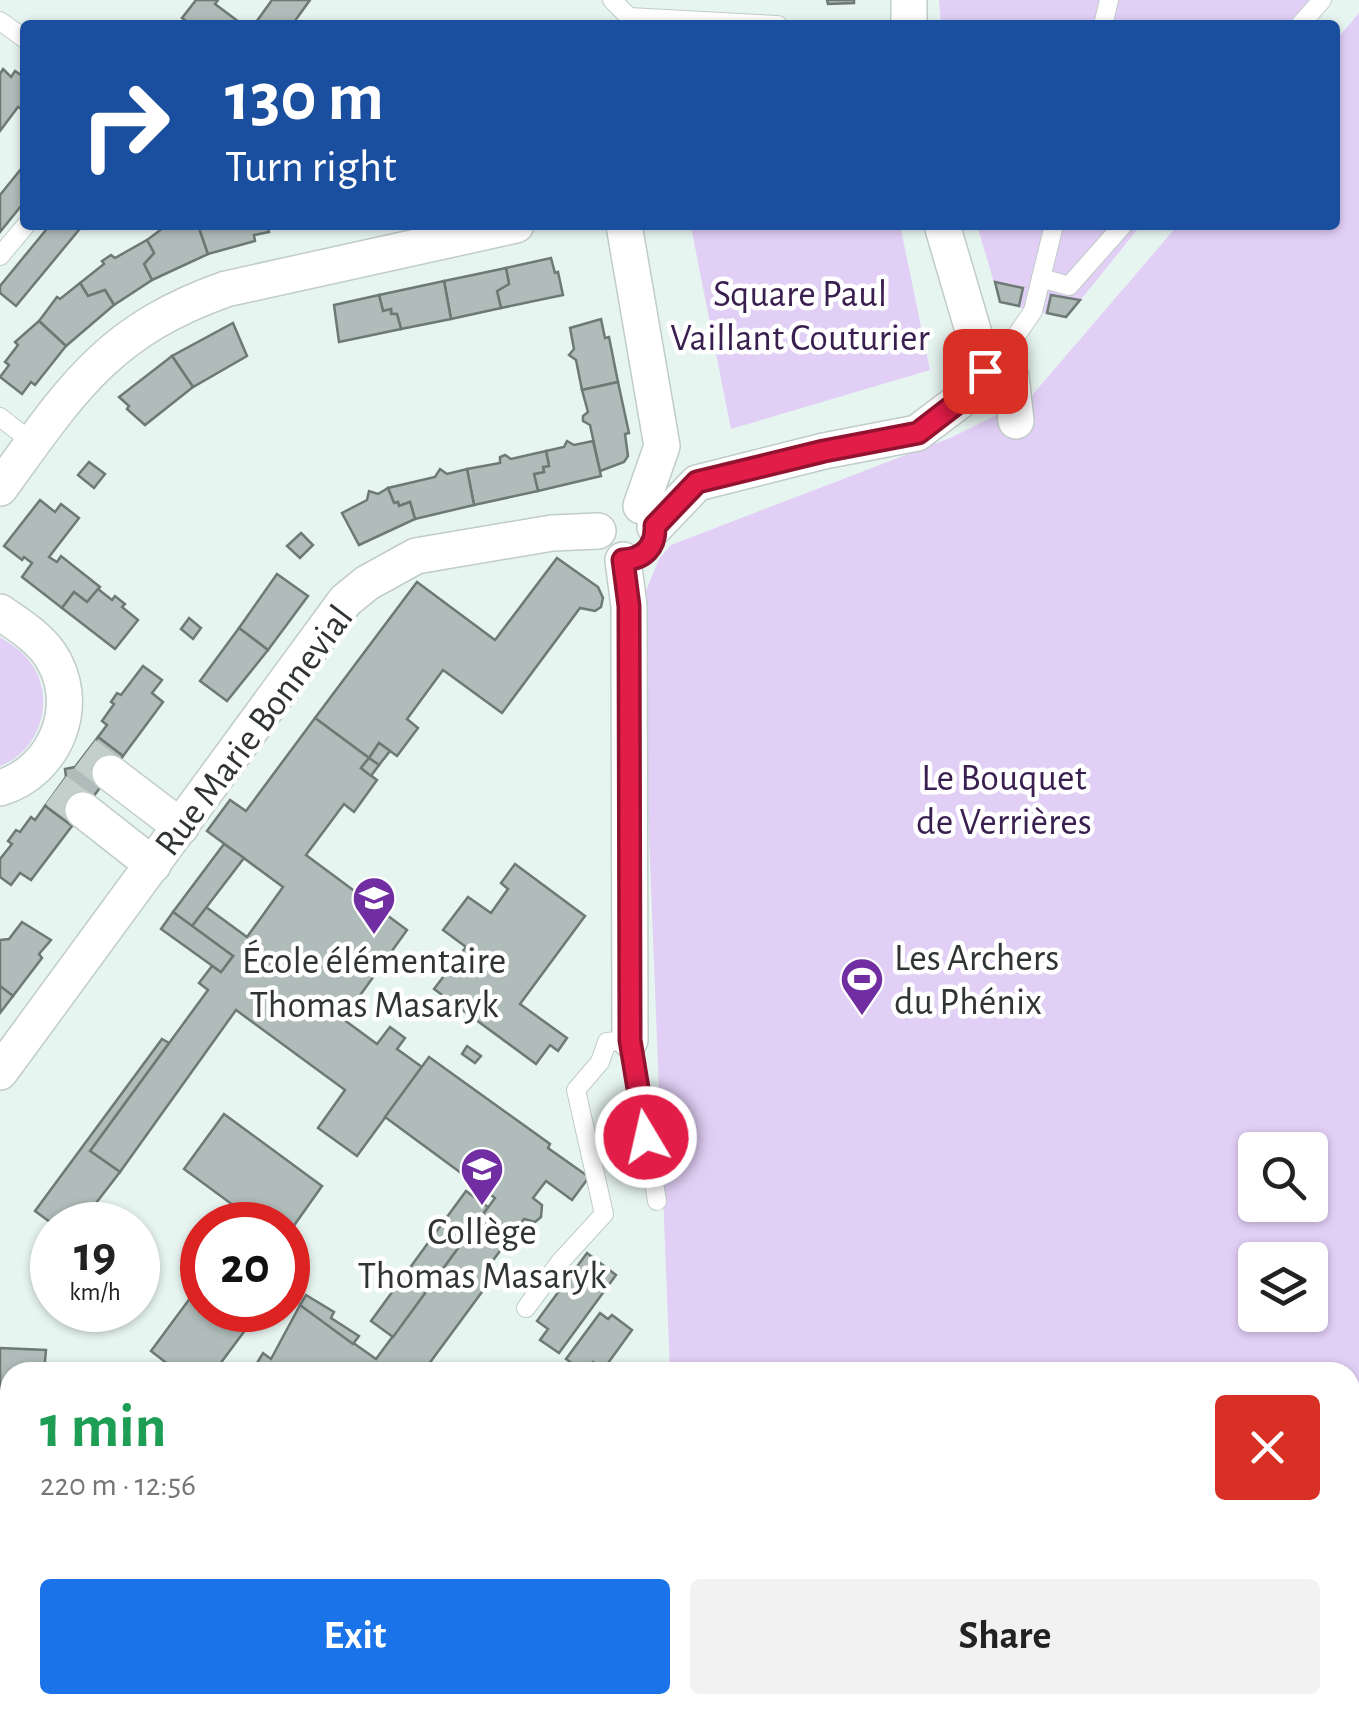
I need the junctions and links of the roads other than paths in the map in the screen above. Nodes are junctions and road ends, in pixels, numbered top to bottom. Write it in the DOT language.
graph roads {
  1 [pos="612,0"];
  2 [pos="1322,0"];
  3 [pos="0,20"];
  4 [pos="695,20"];
  5 [pos="1304,20"];
  6 [pos="20,35"];
  7 [pos="22,230"];
  8 [pos="493,230"];
  9 [pos="625,230"];
  10 [pos="943,230"];
  11 [pos="1053,230"];
  12 [pos="1119,230"];
  13 [pos="0,256"];
  14 [pos="1040,278"];
  15 [pos="985,371"];
  16 [pos="0,417"];
  17 [pos="1016,421"];
  18 [pos="33,443"];
  19 [pos="0,488"];
  20 [pos="648,516"];
  21 [pos="598,531"];
  22 [pos="623,560"];
  23 [pos="0,612"];
  24 [pos="85,752"];
  25 [pos="42,791"];
  26 [pos="182,827"];
  27 [pos="153,865"];
  28 [pos="630,1040"];
  29 [pos="0,1072"];
  30 [pos="657,1201"];
  31 [pos="526,1308"];
  1 -- 4 [label="lane"];
  2 -- 5 [label="lane"];
  3 -- 6 [label="lane"];
  7 -- 13 [label="lane"];
  8 -- 18 [label="street"];
  9 -- 20 [label="street"];
  10 -- 15 [label="street"];
  11 -- 14 [label="lane"];
  12 -- 14 [label="lane"];
  14 -- 15 [label="lane"];
  15 -- 17 [label="street"];
  15 -- 20 [label="street"];
  16 -- 18 [label="lane"];
  18 -- 19 [label="street"];
  20 -- 21 [label="street"];
  20 -- 22 [label="street"];
  21 -- 22 [label="street"];
  21 -- 26 [label="street, Rue Marie Bonnevial"];
  22 -- 28 [label="street"];
  23 -- 24 [label="street"];
  24 -- 25 [label="street"];
  24 -- 26 [label="street"];
  25 -- 27 [label="street"];
  26 -- 27 [label="street, Rue Marie Bonnevial"];
  27 -- 29 [label="street, Rue Marie Bonnevial"];
  28 -- 30 [label="lane"];
  28 -- 31 [label="lane"];
}
